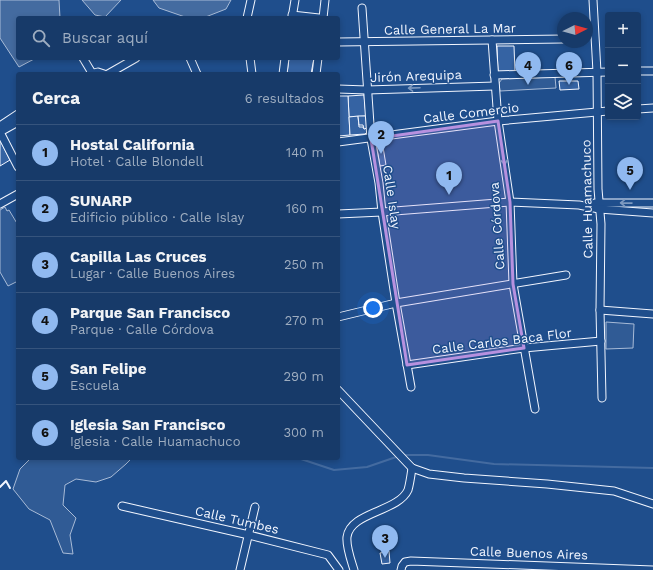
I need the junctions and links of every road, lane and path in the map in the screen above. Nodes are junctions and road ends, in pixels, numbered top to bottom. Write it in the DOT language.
graph roads {
  1 [pos="251,0"];
  2 [pos="295,0"];
  3 [pos="325,0"];
  4 [pos="593,0"];
  5 [pos="362,8"];
  6 [pos="247,16"];
  7 [pos="292,16"];
  8 [pos="323,16"];
  9 [pos="557,39"];
  10 [pos="595,39"];
  11 [pos="492,40"];
  12 [pos="340,42"];
  13 [pos="363,42"];
  14 [pos="84,60"];
  15 [pos="132,60"];
  16 [pos="191,60"];
  17 [pos="250,60"];
  18 [pos="285,60"];
  19 [pos="318,60"];
  20 [pos="653,70"];
  21 [pos="641,71"];
  22 [pos="90,72"];
  23 [pos="112,72"];
  24 [pos="196,72"];
  25 [pos="252,72"];
  26 [pos="283,72"];
  27 [pos="316,72"];
  28 [pos="596,72"];
  29 [pos="605,72"];
  30 [pos="494,75"];
  31 [pos="495,86"];
  32 [pos="340,89"];
  33 [pos="367,90"];
  34 [pos="653,108"];
  35 [pos="641,109"];
  36 [pos="597,111"];
  37 [pos="605,111"];
  38 [pos="16,115"];
  39 [pos="498,121"];
  40 [pos="16,123"];
  41 [pos="0,126"];
  42 [pos="0,132"];
  43 [pos="371,139"];
  44 [pos="340,142"];
  45 [pos="16,163"];
  46 [pos="16,195"];
  47 [pos="510,202"];
  48 [pos="653,203"];
  49 [pos="0,204"];
  50 [pos="599,206"];
  51 [pos="382,212"];
  52 [pos="653,213"];
  53 [pos="340,214"];
  54 [pos="566,275"];
  55 [pos="513,284"];
  56 [pos="396,304"];
  57 [pos="600,310"];
  58 [pos="653,314"];
  59 [pos="340,317"];
  60 [pos="601,341"];
  61 [pos="524,348"];
  62 [pos="407,366"];
  63 [pos="411,387"];
  64 [pos="340,392"];
  65 [pos="602,398"];
  66 [pos="535,409"];
  67 [pos="412,468"];
  68 [pos="653,504"];
  69 [pos="122,506"];
  70 [pos="255,507"];
  71 [pos="249,535"];
  72 [pos="538,568"];
  73 [pos="613,569"];
  74 [pos="240,570"];
  75 [pos="339,570"];
  76 [pos="354,570"];
  77 [pos="401,570"];
  78 [pos="653,570"];
  1 -- 6 [label="street"];
  2 -- 7 [label="street"];
  3 -- 8 [label="street"];
  4 -- 10 [label="street, Calle Huamachuco"];
  5 -- 13 [label="street, Calle Islay"];
  9 -- 11 [label="street, Calle General La Mar"];
  10 -- 28 [label="street, Calle Huamachuco"];
  11 -- 13 [label="street, Calle General La Mar"];
  11 -- 30 [label="street, Calle Córdova"];
  12 -- 13 [label="street, Calle General La Mar"];
  13 -- 33 [label="street, Calle Islay"];
  14 -- 22 [label="street"];
  15 -- 23 [label="street"];
  16 -- 24 [label="street"];
  17 -- 25 [label="street"];
  18 -- 26 [label="street"];
  19 -- 27 [label="street"];
  20 -- 21 [label="street"];
  28 -- 29 [label="street"];
  28 -- 30 [label="street"];
  28 -- 36 [label="street, Calle Huamachuco"];
  30 -- 31 [label="street, Calle Córdova"];
  31 -- 33 [label="street, Jirón Arequipa, one-way"];
  31 -- 39 [label="street, Calle Córdova"];
  32 -- 33 [label="street, Jirón Arequipa"];
  33 -- 43 [label="street, Calle Islay"];
  34 -- 35 [label="street"];
  36 -- 37 [label="street, Calle Comercio"];
  36 -- 39 [label="street, Calle Comercio"];
  36 -- 50 [label="street, Calle Huamachuco"];
  38 -- 41 [label="street"];
  39 -- 43 [label="street, Calle Comercio"];
  39 -- 47 [label="street, Calle Córdova, one-way"];
  40 -- 42 [label="street"];
  42 -- 45 [label="street"];
  43 -- 44 [label="street, Calle Comercio"];
  43 -- 51 [label="street, Calle Islay"];
  46 -- 49 [label="street"];
  47 -- 50 [label="street"];
  47 -- 51 [label="street"];
  47 -- 55 [label="street, Calle Córdova"];
  48 -- 50 [label="street, one-way"];
  50 -- 52 [label="street"];
  50 -- 57 [label="street, Calle Huamachuco"];
  51 -- 53 [label="street"];
  51 -- 56 [label="street, Calle Islay"];
  54 -- 55 [label="street"];
  55 -- 56 [label="street"];
  55 -- 61 [label="street, Calle Córdova"];
  56 -- 59 [label="street"];
  56 -- 62 [label="street, Calle Islay"];
  57 -- 58 [label="street"];
  57 -- 60 [label="street, Calle Huamachuco"];
  60 -- 61 [label="street, Calle Carlos Baca Flor"];
  60 -- 65 [label="street, Calle Huamachuco"];
  61 -- 62 [label="street, Calle Carlos Baca Flor"];
  61 -- 66 [label="street, Calle Córdova"];
  62 -- 63 [label="street, Calle Islay"];
  64 -- 67 [label="street"];
  67 -- 68 [label="street"];
  67 -- 76 [label="street"];
  69 -- 71 [label="street, Calle Tumbes"];
  70 -- 71 [label="street"];
  71 -- 74 [label="street"];
  71 -- 75 [label="street, Calle Tumbes"];
  72 -- 73 [label="street, Calle Buenos Aires"];
  72 -- 77 [label="street, Calle Buenos Aires"];
  73 -- 78 [label="street, Calle Buenos Aires"];
}
